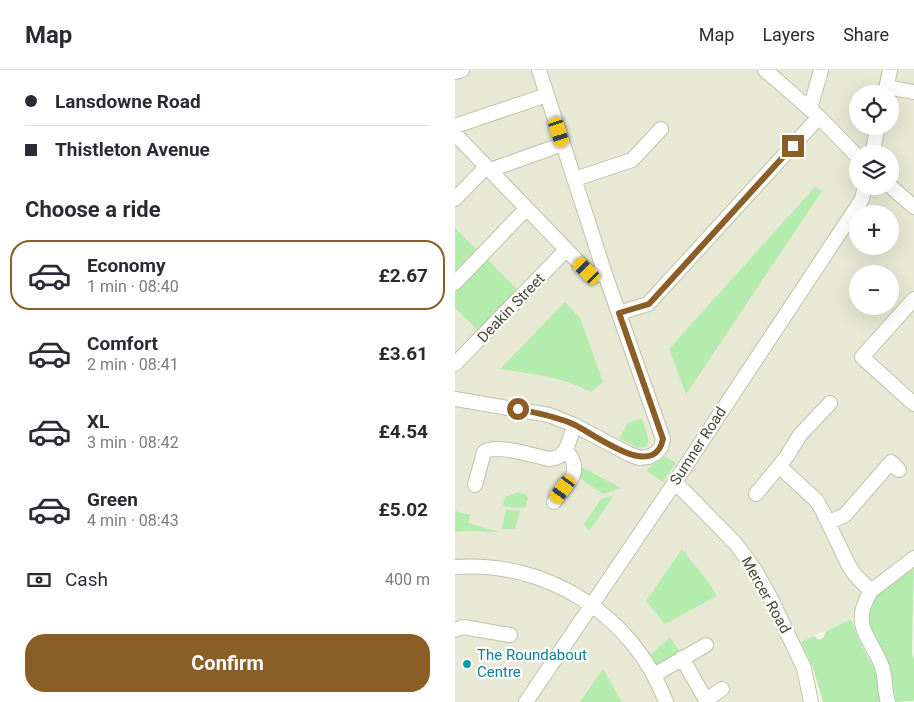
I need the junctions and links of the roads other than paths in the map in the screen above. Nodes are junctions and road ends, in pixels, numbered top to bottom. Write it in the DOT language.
graph roads {
  1 [pos="461,70"];
  2 [pos="539,70"];
  3 [pos="765,70"];
  4 [pos="821,70"];
  5 [pos="891,70"];
  6 [pos="455,72"];
  7 [pos="887,85"];
  8 [pos="899,91"];
  9 [pos="914,92"];
  10 [pos="547,95"];
  11 [pos="814,113"];
  12 [pos="455,126"];
  13 [pos="661,129"];
  14 [pos="455,134"];
  15 [pos="563,144"];
  16 [pos="849,148"];
  17 [pos="488,169"];
  18 [pos="575,179"];
  19 [pos="899,194"];
  20 [pos="863,195"];
  21 [pos="455,199"];
  22 [pos="914,207"];
  23 [pos="526,209"];
  24 [pos="566,250"];
  25 [pos="605,274"];
  26 [pos="455,283"];
  27 [pos="914,299"];
  28 [pos="619,313"];
  29 [pos="455,364"];
  30 [pos="455,399"];
  31 [pos="830,403"];
  32 [pos="914,404"];
  33 [pos="574,425"];
  34 [pos="566,451"];
  35 [pos="891,462"];
  36 [pos="779,466"];
  37 [pos="675,482"];
  38 [pos="475,485"];
  39 [pos="756,494"];
  40 [pos="554,502"];
  41 [pos="829,522"];
  42 [pos="914,558"];
  43 [pos="455,567"];
  44 [pos="871,591"];
  45 [pos="592,604"];
  46 [pos="455,630"];
  47 [pos="510,635"];
  48 [pos="705,645"];
  49 [pos="682,658"];
  50 [pos="654,675"];
  51 [pos="723,689"];
  52 [pos="526,702"];
  53 [pos="665,702"];
  54 [pos="811,702"];
  55 [pos="888,702"];
  1 -- 6 [label="street"];
  2 -- 10 [label="street"];
  3 -- 11 [label="street"];
  4 -- 11 [label="street"];
  5 -- 7 [label="street"];
  8 -- 9 [label="street"];
  10 -- 12 [label="street"];
  10 -- 15 [label="street"];
  11 -- 16 [label="street"];
  11 -- 28 [label="street"];
  13 -- 18 [label="street"];
  14 -- 17 [label="street"];
  15 -- 17 [label="street"];
  15 -- 18 [label="street"];
  17 -- 21 [label="street"];
  17 -- 23 [label="street"];
  18 -- 25 [label="street"];
  19 -- 22 [label="street"];
  20 -- 37 [label="street, Sumner Road"];
  23 -- 24 [label="street"];
  23 -- 26 [label="street"];
  24 -- 25 [label="street"];
  24 -- 29 [label="street, Deakin Street"];
  25 -- 28 [label="street"];
  27 -- 32 [label="street"];
  28 -- 33 [label="street"];
  30 -- 33 [label="street"];
  31 -- 36 [label="street"];
  33 -- 34 [label="street"];
  34 -- 38 [label="street"];
  34 -- 40 [label="street"];
  35 -- 41 [label="street"];
  36 -- 39 [label="street"];
  36 -- 41 [label="street"];
  37 -- 45 [label="street, Sumner Road"];
  37 -- 54 [label="street, Mercer Road"];
  41 -- 44 [label="street"];
  42 -- 44 [label="street"];
  43 -- 45 [label="street"];
  44 -- 55 [label="street"];
  45 -- 50 [label="street"];
  45 -- 52 [label="street, Sumner Road"];
  46 -- 47 [label="street"];
  48 -- 49 [label="street"];
  49 -- 50 [label="street"];
  49 -- 51 [label="street"];
  50 -- 53 [label="street"];
}
